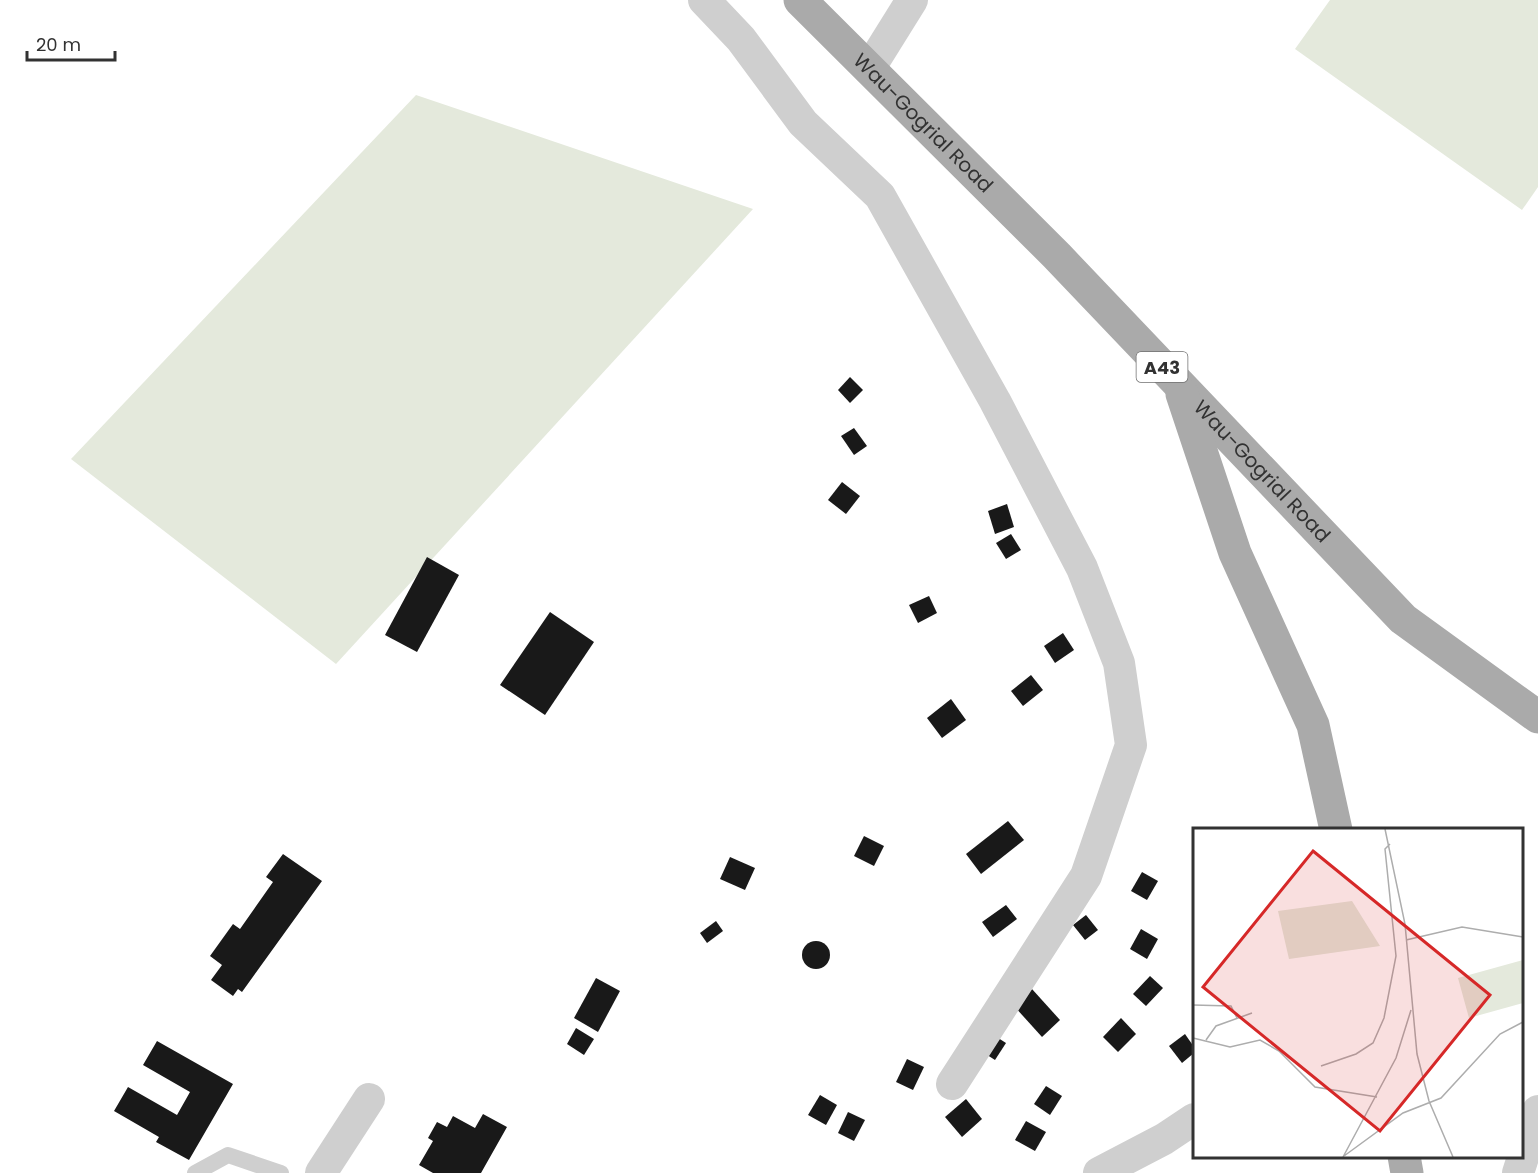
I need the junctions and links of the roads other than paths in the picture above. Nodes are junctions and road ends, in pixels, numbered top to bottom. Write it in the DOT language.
graph roads {
  1 [pos="704,0"];
  2 [pos="800,0"];
  3 [pos="912,0"];
  4 [pos="869,69"];
  5 [pos="1179,385"];
  6 [pos="1538,717"];
  7 [pos="1336,828"];
  8 [pos="952,1084"];
  9 [pos="369,1099"];
  10 [pos="1538,1111"];
  11 [pos="1193,1120"];
  12 [pos="1404,1158"];
  13 [pos="1523,1158"];
  14 [pos="1523,1158"];
  15 [pos="195,1173"];
  16 [pos="281,1173"];
  17 [pos="321,1173"];
  18 [pos="1099,1173"];
  19 [pos="1407,1173"];
  20 [pos="1518,1173"];
  1 -- 8 [label="street"];
  2 -- 4 [label="main road, Wau-Gogrial Road / A43"];
  3 -- 4 [label="street"];
  4 -- 5 [label="main road, Wau-Gogrial Road / A43"];
  5 -- 6 [label="main road, Wau-Gogrial Road / A43"];
  5 -- 7 [label="main road"];
  9 -- 17 [label="street"];
  10 -- 13 [label="street"];
  11 -- 18 [label="street"];
  12 -- 19 [label="main road"];
  14 -- 20 [label="street"];
  15 -- 16 [label="lane"];
}
